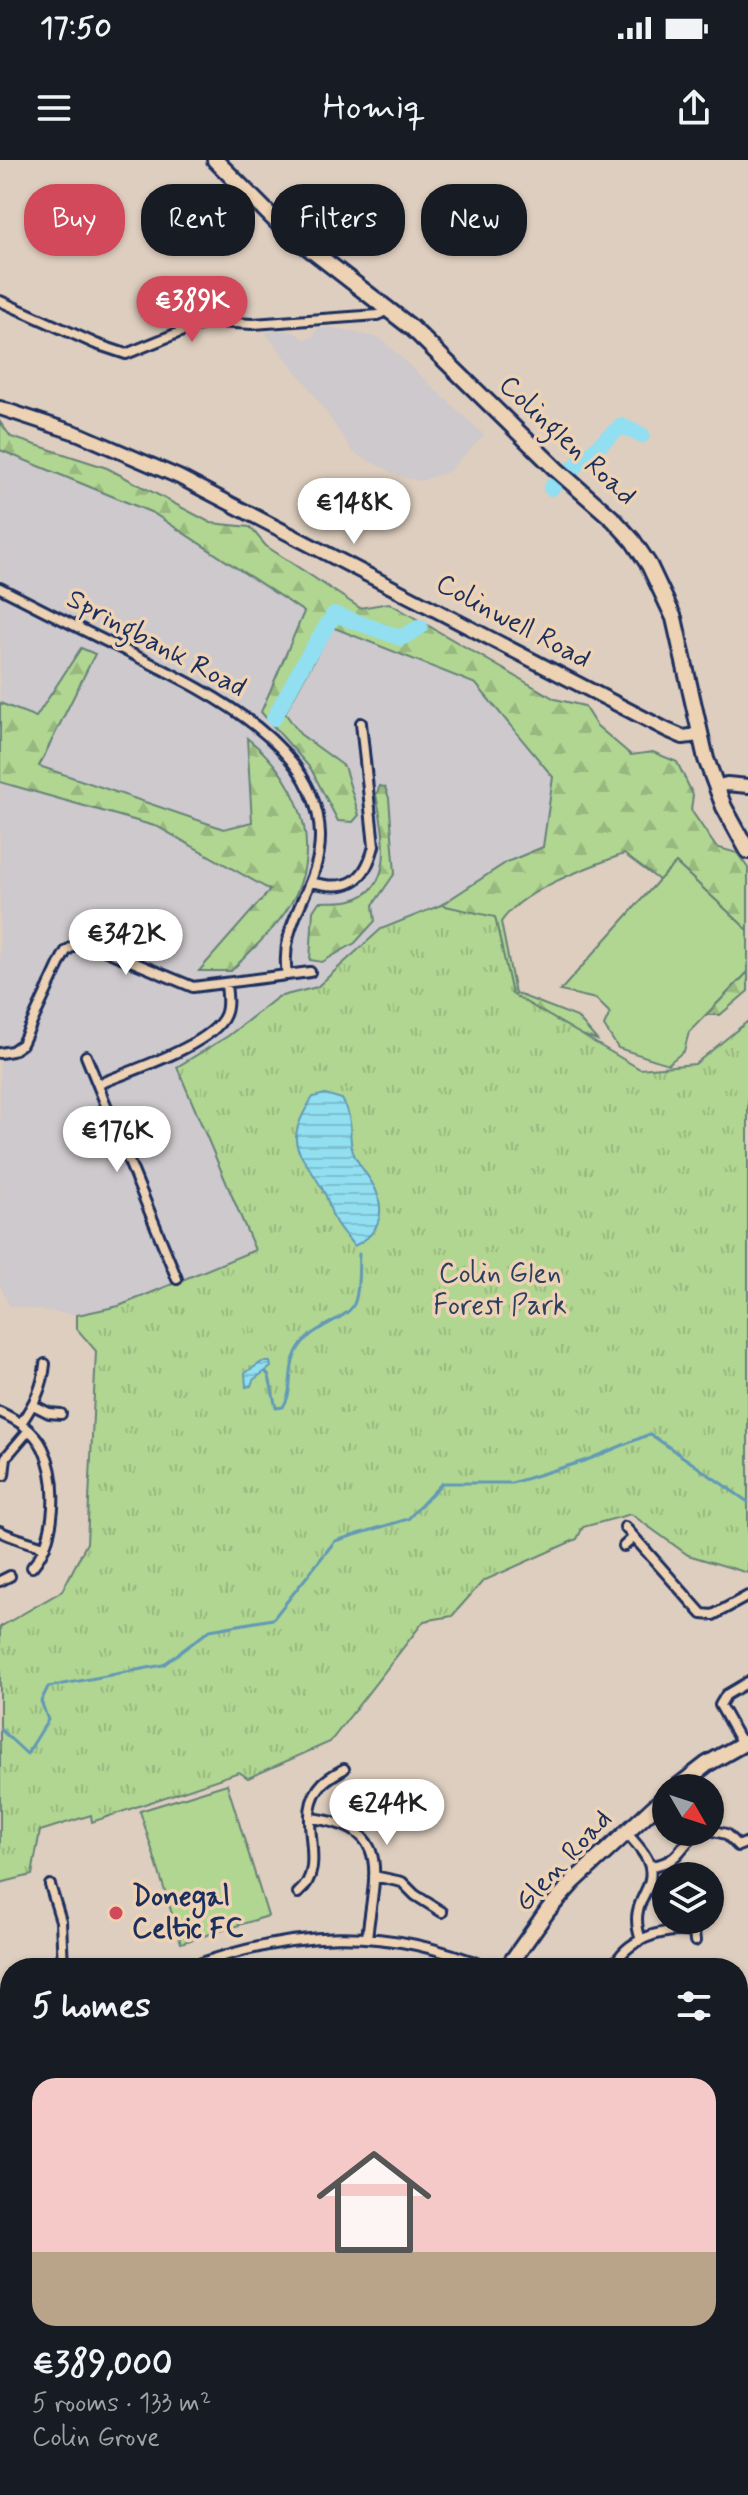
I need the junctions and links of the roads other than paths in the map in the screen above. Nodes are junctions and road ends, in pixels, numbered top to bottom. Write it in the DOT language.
graph roads {
  1 [pos="215,160"];
  2 [pos="0,301"];
  3 [pos="389,309"];
  4 [pos="0,408"];
  5 [pos="0,588"];
  6 [pos="361,723"];
  7 [pos="699,735"];
  8 [pos="748,786"];
  9 [pos="716,787"];
  10 [pos="748,851"];
  11 [pos="311,882"];
  12 [pos="310,972"];
  13 [pos="287,975"];
  14 [pos="226,984"];
  15 [pos="0,1053"];
  16 [pos="86,1056"];
  17 [pos="99,1084"];
  18 [pos="177,1279"];
  19 [pos="45,1364"];
  20 [pos="33,1405"];
  21 [pos="0,1412"];
  22 [pos="61,1414"];
  23 [pos="21,1423"];
  24 [pos="29,1430"];
  25 [pos="4,1475"];
  26 [pos="625,1527"];
  27 [pos="34,1529"];
  28 [pos="0,1531"];
  29 [pos="634,1537"];
  30 [pos="25,1539"];
  31 [pos="624,1546"];
  32 [pos="45,1547"];
  33 [pos="32,1567"];
  34 [pos="10,1576"];
  35 [pos="0,1581"];
  36 [pos="748,1596"];
  37 [pos="748,1682"];
  38 [pos="745,1742"];
  39 [pos="344,1769"];
  40 [pos="694,1774"];
  41 [pos="652,1809"];
  42 [pos="311,1818"];
  43 [pos="626,1832"];
  44 [pos="724,1834"];
  45 [pos="748,1842"];
  46 [pos="686,1846"];
  47 [pos="650,1866"];
  48 [pos="374,1876"];
  49 [pos="50,1885"];
  50 [pos="298,1893"];
  51 [pos="442,1912"];
  52 [pos="661,1934"];
  53 [pos="367,1938"];
  54 [pos="641,1940"];
  55 [pos="63,1958"];
  56 [pos="217,1958"];
  57 [pos="462,1958"];
  58 [pos="514,1958"];
  59 [pos="618,1958"];
  1 -- 3 [label="main road, Colinglen Road"];
  2 -- 3 [label="street"];
  3 -- 7 [label="main road, Colinglen Road"];
  4 -- 7 [label="street, Colinwell Road"];
  5 -- 11 [label="street, Springbank Road"];
  6 -- 11 [label="street"];
  7 -- 9 [label="main road, Colinglen Road"];
  8 -- 9 [label="street"];
  9 -- 10 [label="main road, Colinglen Road"];
  11 -- 13 [label="street, Springbank Road"];
  12 -- 13 [label="street"];
  13 -- 14 [label="street"];
  14 -- 15 [label="street"];
  14 -- 17 [label="street"];
  16 -- 17 [label="street"];
  17 -- 18 [label="street"];
  19 -- 20 [label="street"];
  20 -- 22 [label="street"];
  20 -- 23 [label="street"];
  21 -- 23 [label="street"];
  23 -- 24 [label="street"];
  24 -- 25 [label="street"];
  24 -- 32 [label="street"];
  26 -- 29 [label="street"];
  27 -- 30 [label="street"];
  28 -- 30 [label="street"];
  29 -- 31 [label="street"];
  29 -- 36 [label="street"];
  30 -- 32 [label="street"];
  32 -- 33 [label="street"];
  34 -- 35 [label="street"];
  37 -- 38 [label="street"];
  38 -- 40 [label="main road"];
  39 -- 42 [label="street"];
  41 -- 43 [label="main road, Glen Road"];
  42 -- 48 [label="street"];
  42 -- 50 [label="street"];
  43 -- 47 [label="street"];
  43 -- 58 [label="main road, Glen Road"];
  44 -- 45 [label="street"];
  46 -- 47 [label="street"];
  47 -- 54 [label="street"];
  48 -- 51 [label="street"];
  48 -- 53 [label="street"];
  49 -- 55 [label="street"];
  52 -- 54 [label="street"];
  53 -- 56 [label="street"];
  53 -- 57 [label="street"];
  54 -- 59 [label="street"];
}
